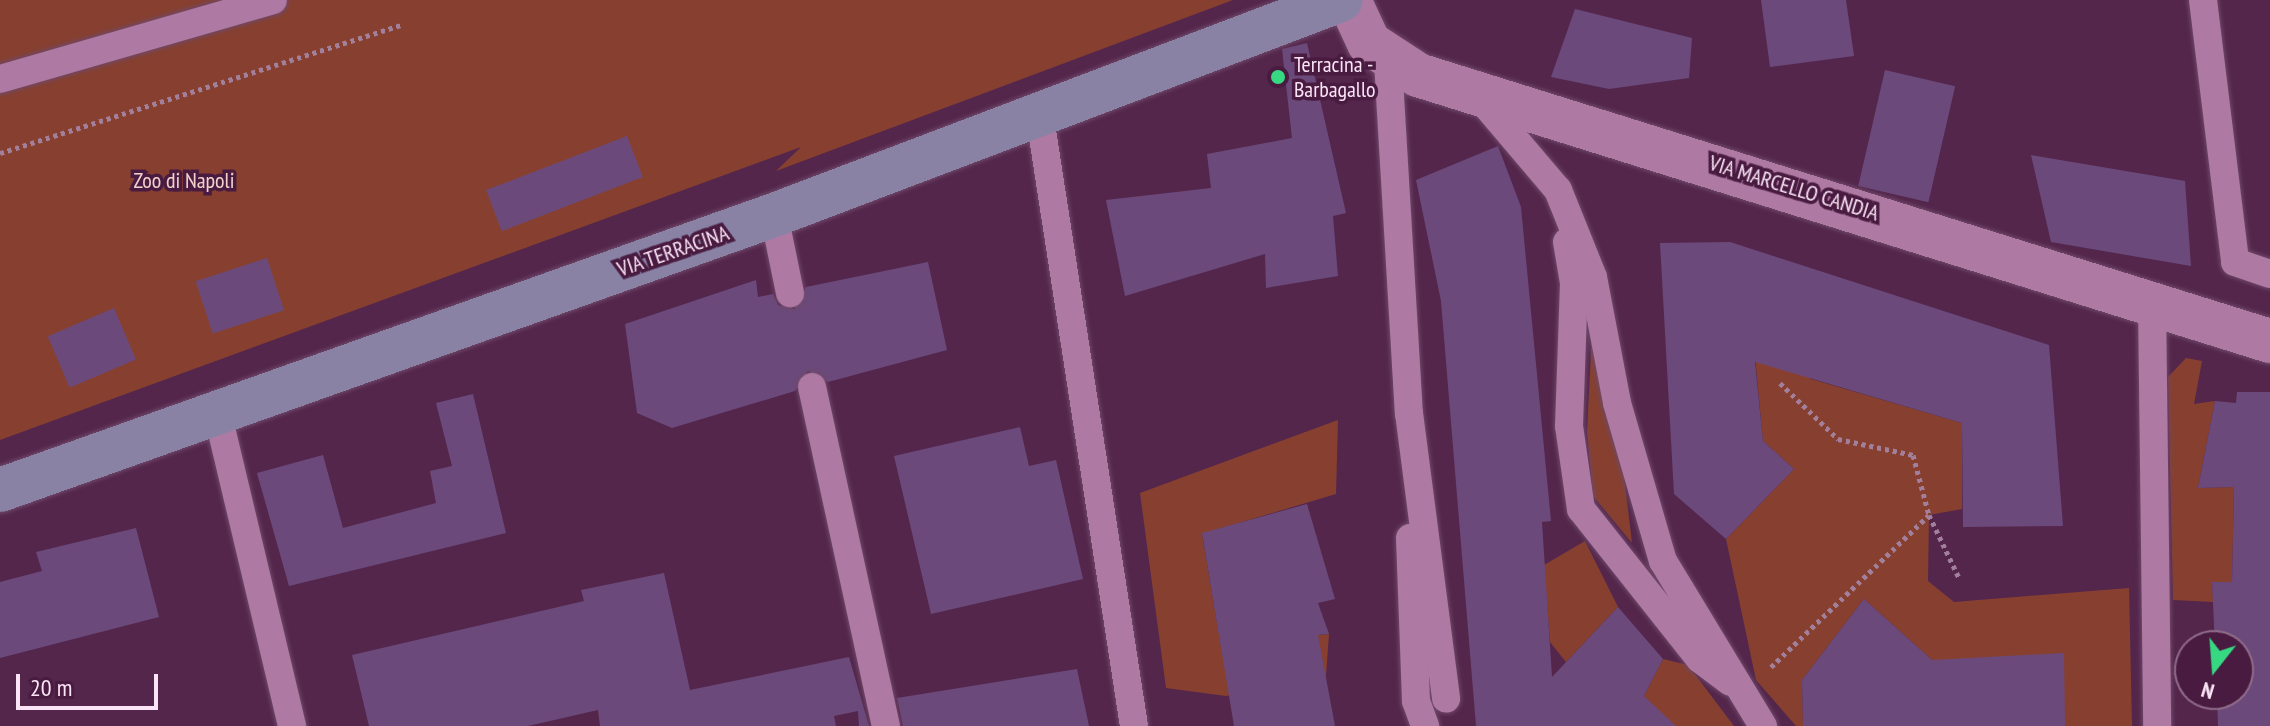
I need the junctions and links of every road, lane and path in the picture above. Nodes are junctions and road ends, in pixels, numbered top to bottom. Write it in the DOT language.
graph roads {
  1 [pos="273,0"];
  2 [pos="1341,0"];
  3 [pos="1349,0"];
  4 [pos="2203,0"];
  5 [pos="402,25"];
  6 [pos="1388,62"];
  7 [pos="0,79"];
  8 [pos="1474,90"];
  9 [pos="1039,111"];
  10 [pos="0,153"];
  11 [pos="1558,190"];
  12 [pos="774,215"];
  13 [pos="2270,274"];
  14 [pos="790,293"];
  15 [pos="2152,301"];
  16 [pos="2270,341"];
  17 [pos="1780,383"];
  18 [pos="812,387"];
  19 [pos="217,411"];
  20 [pos="1409,413"];
  21 [pos="0,490"];
  22 [pos="1929,515"];
  23 [pos="1959,578"];
  24 [pos="1744,692"];
  25 [pos="1446,699"];
  26 [pos="292,726"];
  27 [pos="886,726"];
  28 [pos="1134,726"];
  29 [pos="1425,726"];
  30 [pos="1763,726"];
  31 [pos="2157,726"];
  1 -- 7 [label="lane"];
  2 -- 9 [label="main road, VIA TERRACINA"];
  3 -- 6 [label="street"];
  4 -- 13 [label="lane"];
  5 -- 10 [label="path"];
  6 -- 8 [label="street, VIA MARCELLO CANDIA"];
  6 -- 20 [label="lane"];
  8 -- 11 [label="lane"];
  8 -- 15 [label="street, VIA MARCELLO CANDIA"];
  9 -- 12 [label="main road, VIA TERRACINA"];
  9 -- 28 [label="lane"];
  11 -- 24 [label="lane"];
  11 -- 24 [label="lane"];
  12 -- 14 [label="lane"];
  12 -- 19 [label="main road, VIA TERRACINA"];
  15 -- 16 [label="street, VIA MARCELLO CANDIA"];
  15 -- 31 [label="lane"];
  17 -- 22 [label="path"];
  18 -- 27 [label="lane"];
  19 -- 21 [label="main road, VIA TERRACINA"];
  19 -- 26 [label="lane"];
  20 -- 25 [label="lane"];
  20 -- 29 [label="lane"];
  22 -- 23 [label="path"];
  22 -- 24 [label="path"];
  24 -- 30 [label="lane"];
}
